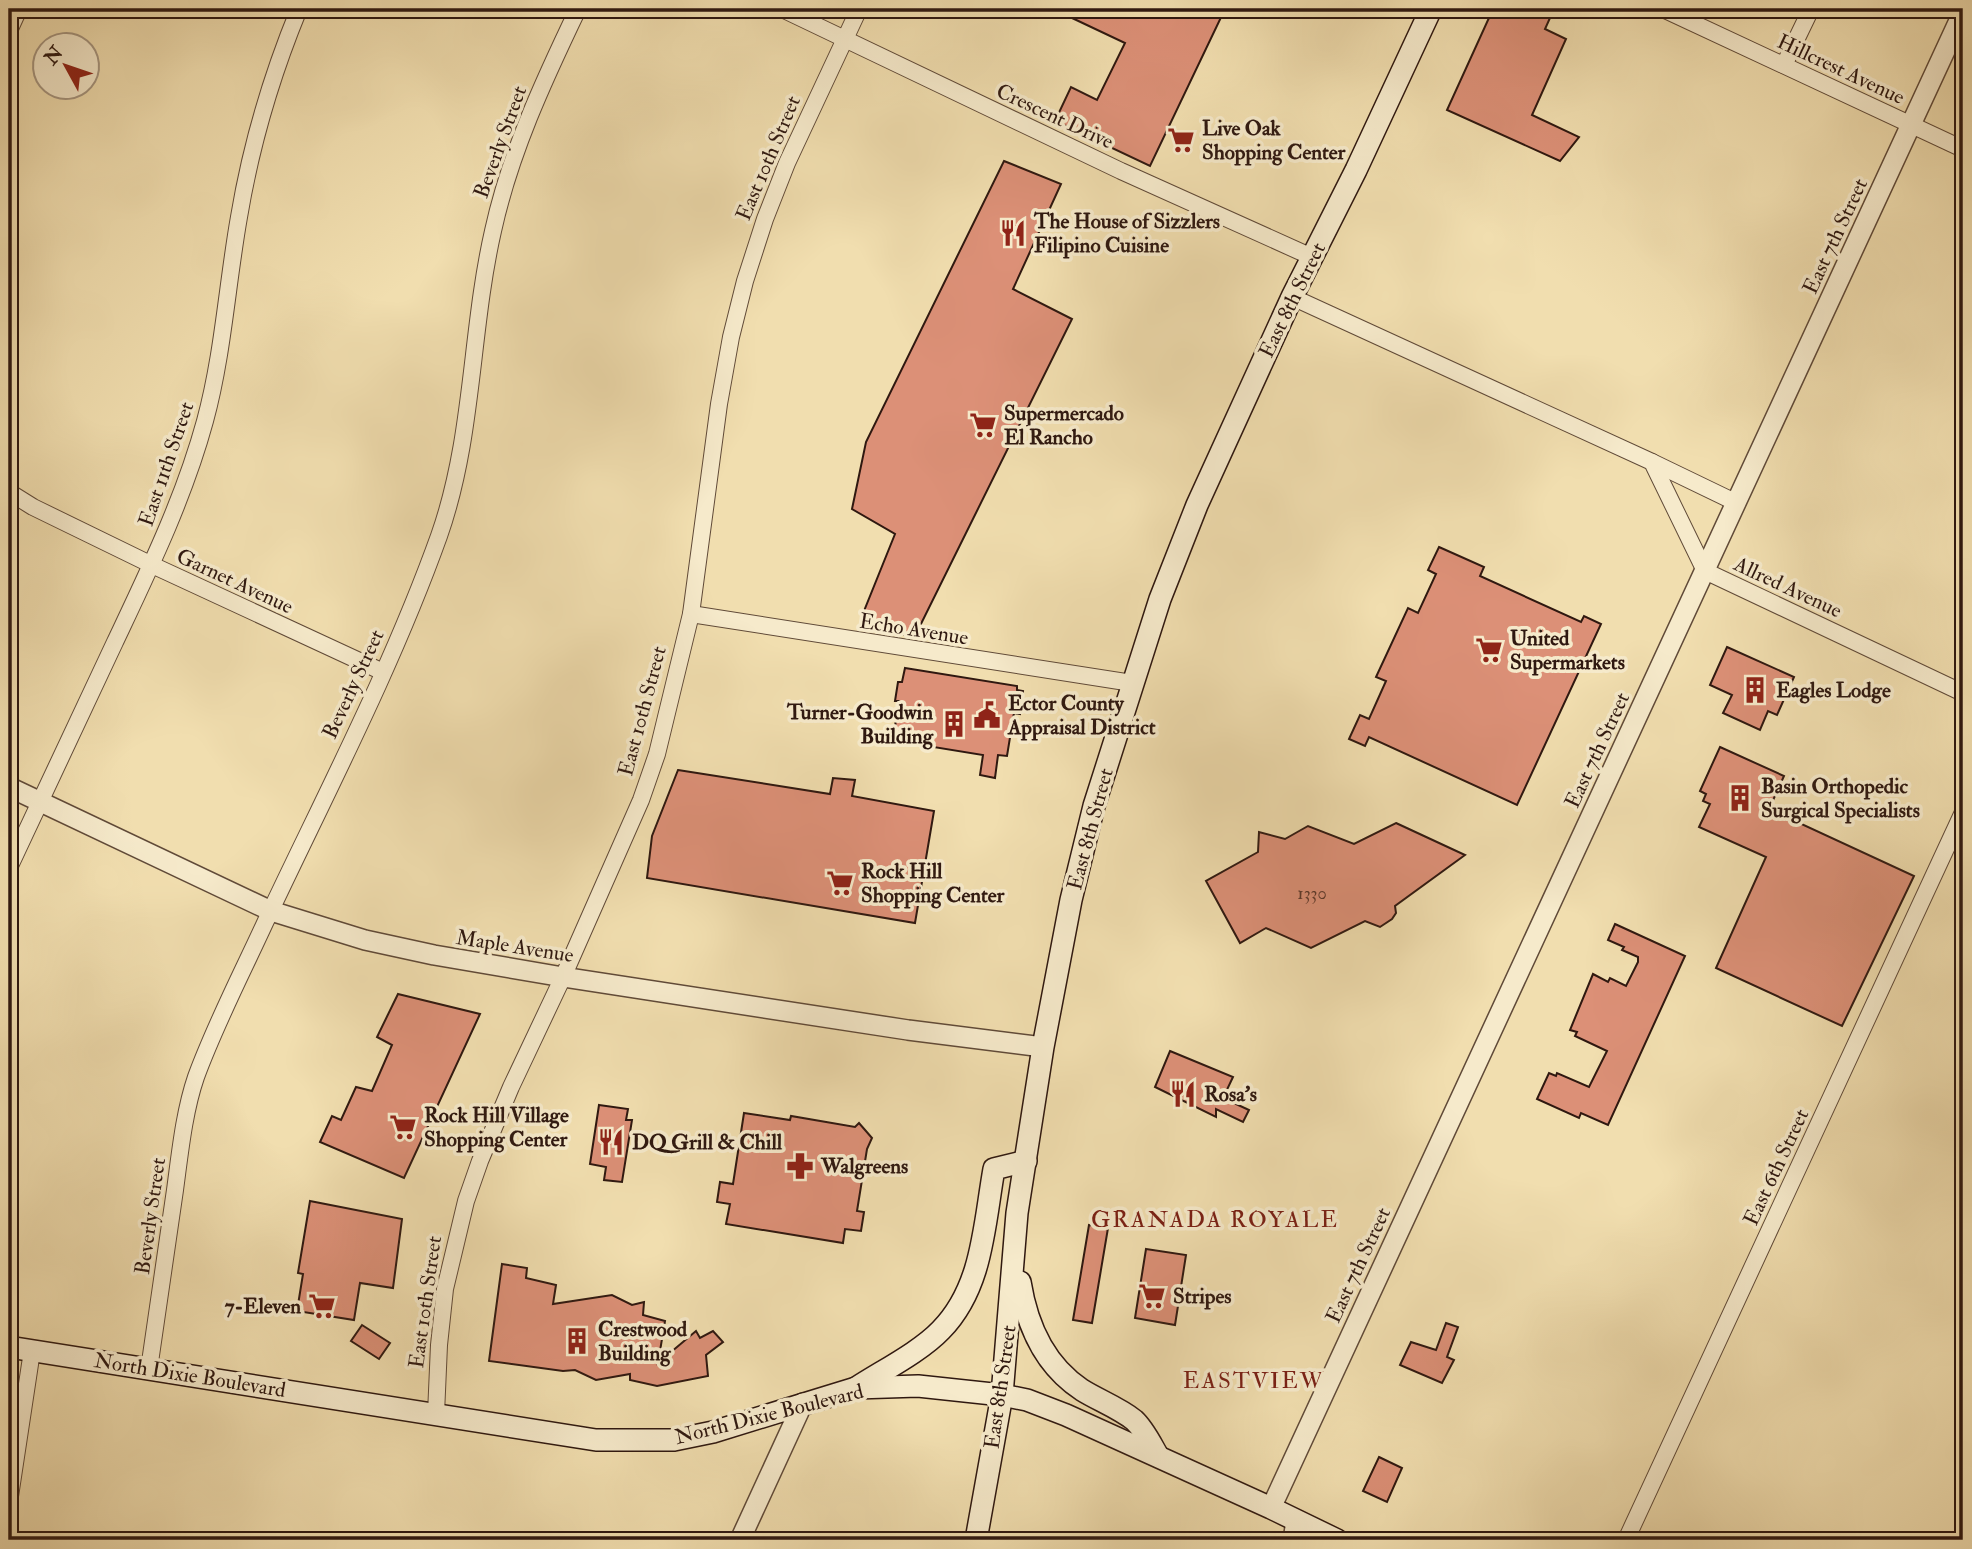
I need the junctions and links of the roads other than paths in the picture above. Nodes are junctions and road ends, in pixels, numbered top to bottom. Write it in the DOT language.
graph roads {
  1 [pos="19,9"];
  2 [pos="299,9"];
  3 [pos="578,9"];
  4 [pos="782,9"];
  5 [pos="859,9"];
  6 [pos="1431,9"];
  7 [pos="1663,9"];
  8 [pos="1811,9"];
  9 [pos="1963,12"];
  10 [pos="9,31"];
  11 [pos="844,40"];
  12 [pos="1784,65"];
  13 [pos="1911,124"];
  14 [pos="1963,149"];
  15 [pos="1312,257"];
  16 [pos="1292,297"];
  17 [pos="1652,461"];
  18 [pos="9,492"];
  19 [pos="1737,503"];
  20 [pos="152,565"];
  21 [pos="1704,571"];
  22 [pos="691,614"];
  23 [pos="383,672"];
  24 [pos="1132,683"];
  25 [pos="1963,693"];
  26 [pos="9,787"];
  27 [pos="40,801"];
  28 [pos="1963,811"];
  29 [pos="9,868"];
  30 [pos="271,911"];
  31 [pos="563,977"];
  32 [pos="1043,1047"];
  33 [pos="1026,1161"];
  34 [pos="1016,1250"];
  35 [pos="9,1347"];
  36 [pos="32,1351"];
  37 [pos="149,1369"];
  38 [pos="856,1388"];
  39 [pos="1002,1395"];
  40 [pos="803,1403"];
  41 [pos="436,1414"];
  42 [pos="1158,1456"];
  43 [pos="9,1503"];
  44 [pos="1271,1508"];
  45 [pos="1295,1530"];
  46 [pos="740,1540"];
  47 [pos="975,1540"];
  48 [pos="1337,1540"];
  49 [pos="1626,1540"];
  1 -- 10 [label="street"];
  2 -- 20 [label="street, East 11th Street"];
  3 -- 23 [label="street, Beverly Street"];
  4 -- 11 [label="street, Crescent Drive"];
  5 -- 11 [label="street, East 10th Street"];
  6 -- 15 [label="main road, East 8th Street"];
  7 -- 12 [label="street, Hillcrest Avenue"];
  8 -- 12 [label="street"];
  9 -- 13 [label="street, East 7th Street"];
  11 -- 15 [label="street, Crescent Drive"];
  11 -- 22 [label="street, East 10th Street"];
  12 -- 13 [label="street, Hillcrest Avenue"];
  13 -- 14 [label="street, Hillcrest Avenue"];
  13 -- 19 [label="street, East 7th Street"];
  15 -- 16 [label="main road, East 8th Street"];
  16 -- 17 [label="street"];
  16 -- 24 [label="main road, East 8th Street"];
  17 -- 19 [label="street"];
  17 -- 21 [label="street, Allred Avenue"];
  18 -- 20 [label="street, Garnet Avenue"];
  19 -- 21 [label="street, East 7th Street"];
  20 -- 23 [label="street, Garnet Avenue"];
  20 -- 27 [label="street, East 11th Street"];
  21 -- 25 [label="street, Allred Avenue"];
  21 -- 44 [label="street, East 7th Street"];
  22 -- 24 [label="street, Echo Avenue"];
  22 -- 31 [label="street, East 10th Street"];
  23 -- 30 [label="street, Beverly Street"];
  24 -- 32 [label="main road, East 8th Street"];
  26 -- 27 [label="street, Maple Avenue"];
  27 -- 29 [label="street, East 11th Street"];
  27 -- 30 [label="street, Maple Avenue"];
  28 -- 49 [label="street, East 6th Street"];
  30 -- 31 [label="street, Maple Avenue"];
  30 -- 37 [label="street, Beverly Street"];
  31 -- 32 [label="street, Maple Avenue"];
  31 -- 41 [label="street, East 10th Street"];
  32 -- 33 [label="main road, East 8th Street"];
  33 -- 34 [label="main road, East 8th Street"];
  33 -- 38 [label="main road"];
  34 -- 39 [label="main road, East 8th Street"];
  34 -- 42 [label="main road"];
  35 -- 36 [label="main road, North Dixie Boulevard"];
  36 -- 37 [label="main road, North Dixie Boulevard"];
  36 -- 43 [label="street"];
  37 -- 41 [label="main road, North Dixie Boulevard"];
  38 -- 39 [label="main road, North Dixie Boulevard"];
  38 -- 40 [label="main road, North Dixie Boulevard"];
  39 -- 42 [label="main road, North Dixie Boulevard"];
  39 -- 47 [label="main road, East 8th Street"];
  40 -- 41 [label="main road, North Dixie Boulevard"];
  40 -- 46 [label="street"];
  42 -- 44 [label="main road, North Dixie Boulevard"];
  44 -- 45 [label="main road, North Dixie Boulevard"];
  45 -- 48 [label="main road, North Dixie Boulevard"];
}
